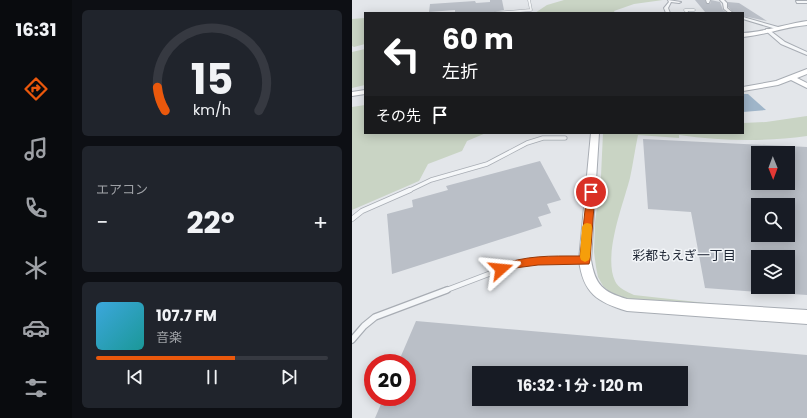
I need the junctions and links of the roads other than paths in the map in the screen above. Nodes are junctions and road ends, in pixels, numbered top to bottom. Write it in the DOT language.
graph roads {
  1 [pos="530,0"];
  2 [pos="722,0"];
  3 [pos="679,2"];
  4 [pos="797,2"];
  5 [pos="807,2"];
  6 [pos="670,3"];
  7 [pos="692,7"];
  8 [pos="694,10"];
  9 [pos="507,12"];
  10 [pos="668,12"];
  11 [pos="687,12"];
  12 [pos="730,12"];
  13 [pos="744,18"];
  14 [pos="807,23"];
  15 [pos="776,28"];
  16 [pos="768,30"];
  17 [pos="744,35"];
  18 [pos="807,54"];
  19 [pos="807,71"];
  20 [pos="792,78"];
  21 [pos="807,86"];
  22 [pos="744,89"];
  23 [pos="364,92"];
  24 [pos="352,94"];
  25 [pos="596,134"];
  26 [pos="565,138"];
  27 [pos="352,219"];
  28 [pos="585,260"];
  29 [pos="807,317"];
  30 [pos="352,340"];
  1 -- 9 [label="lane"];
  2 -- 12 [label="street"];
  3 -- 6 [label="street"];
  4 -- 5 [label="street"];
  6 -- 10 [label="street"];
  7 -- 8 [label="lane"];
  8 -- 11 [label="lane"];
  13 -- 15 [label="street"];
  14 -- 15 [label="street"];
  15 -- 16 [label="street"];
  16 -- 17 [label="street"];
  16 -- 18 [label="street"];
  19 -- 20 [label="street"];
  20 -- 21 [label="street"];
  20 -- 22 [label="street"];
  23 -- 24 [label="street"];
  25 -- 28 [label="street"];
  26 -- 27 [label="lane"];
  28 -- 29 [label="street"];
  28 -- 30 [label="lane"];
}
